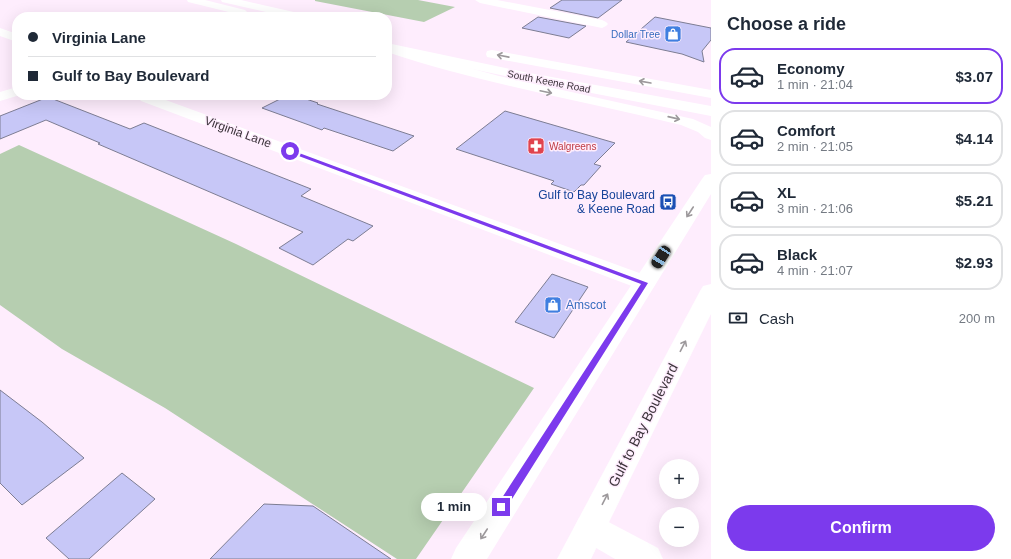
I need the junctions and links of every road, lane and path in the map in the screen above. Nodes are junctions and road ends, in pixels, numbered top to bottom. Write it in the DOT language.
graph roads {
  1 [pos="192,0"];
  2 [pos="226,0"];
  3 [pos="480,0"];
  4 [pos="241,12"];
  5 [pos="280,12"];
  6 [pos="602,24"];
  7 [pos="0,32"];
  8 [pos="12,36"];
  9 [pos="392,49"];
  10 [pos="392,50"];
  11 [pos="477,51"];
  12 [pos="12,93"];
  13 [pos="711,94"];
  14 [pos="0,97"];
  15 [pos="151,100"];
  16 [pos="711,111"];
  17 [pos="711,135"];
  18 [pos="711,179"];
  19 [pos="645,283"];
  20 [pos="711,291"];
  21 [pos="590,528"];
  22 [pos="468,559"];
  23 [pos="574,559"];
  24 [pos="646,559"];
  1 -- 4 [label="main road"];
  2 -- 5 [label="main road"];
  3 -- 6 [label="main road"];
  7 -- 8 [label="main road"];
  9 -- 16 [label="main road, South Keene Road"];
  10 -- 17 [label="main road, one-way"];
  13 -- 11 [label="main road, South Keene Road, one-way"];
  12 -- 14 [label="main road"];
  15 -- 19 [label="main road, Virginia Lane"];
  18 -- 19 [label="main road, one-way"];
  19 -- 22 [label="main road, one-way"];
  21 -- 20 [label="main road, Gulf to Bay Boulevard, one-way"];
  21 -- 23 [label="main road, Gulf to Bay Boulevard"];
  21 -- 24 [label="main road"];
}
